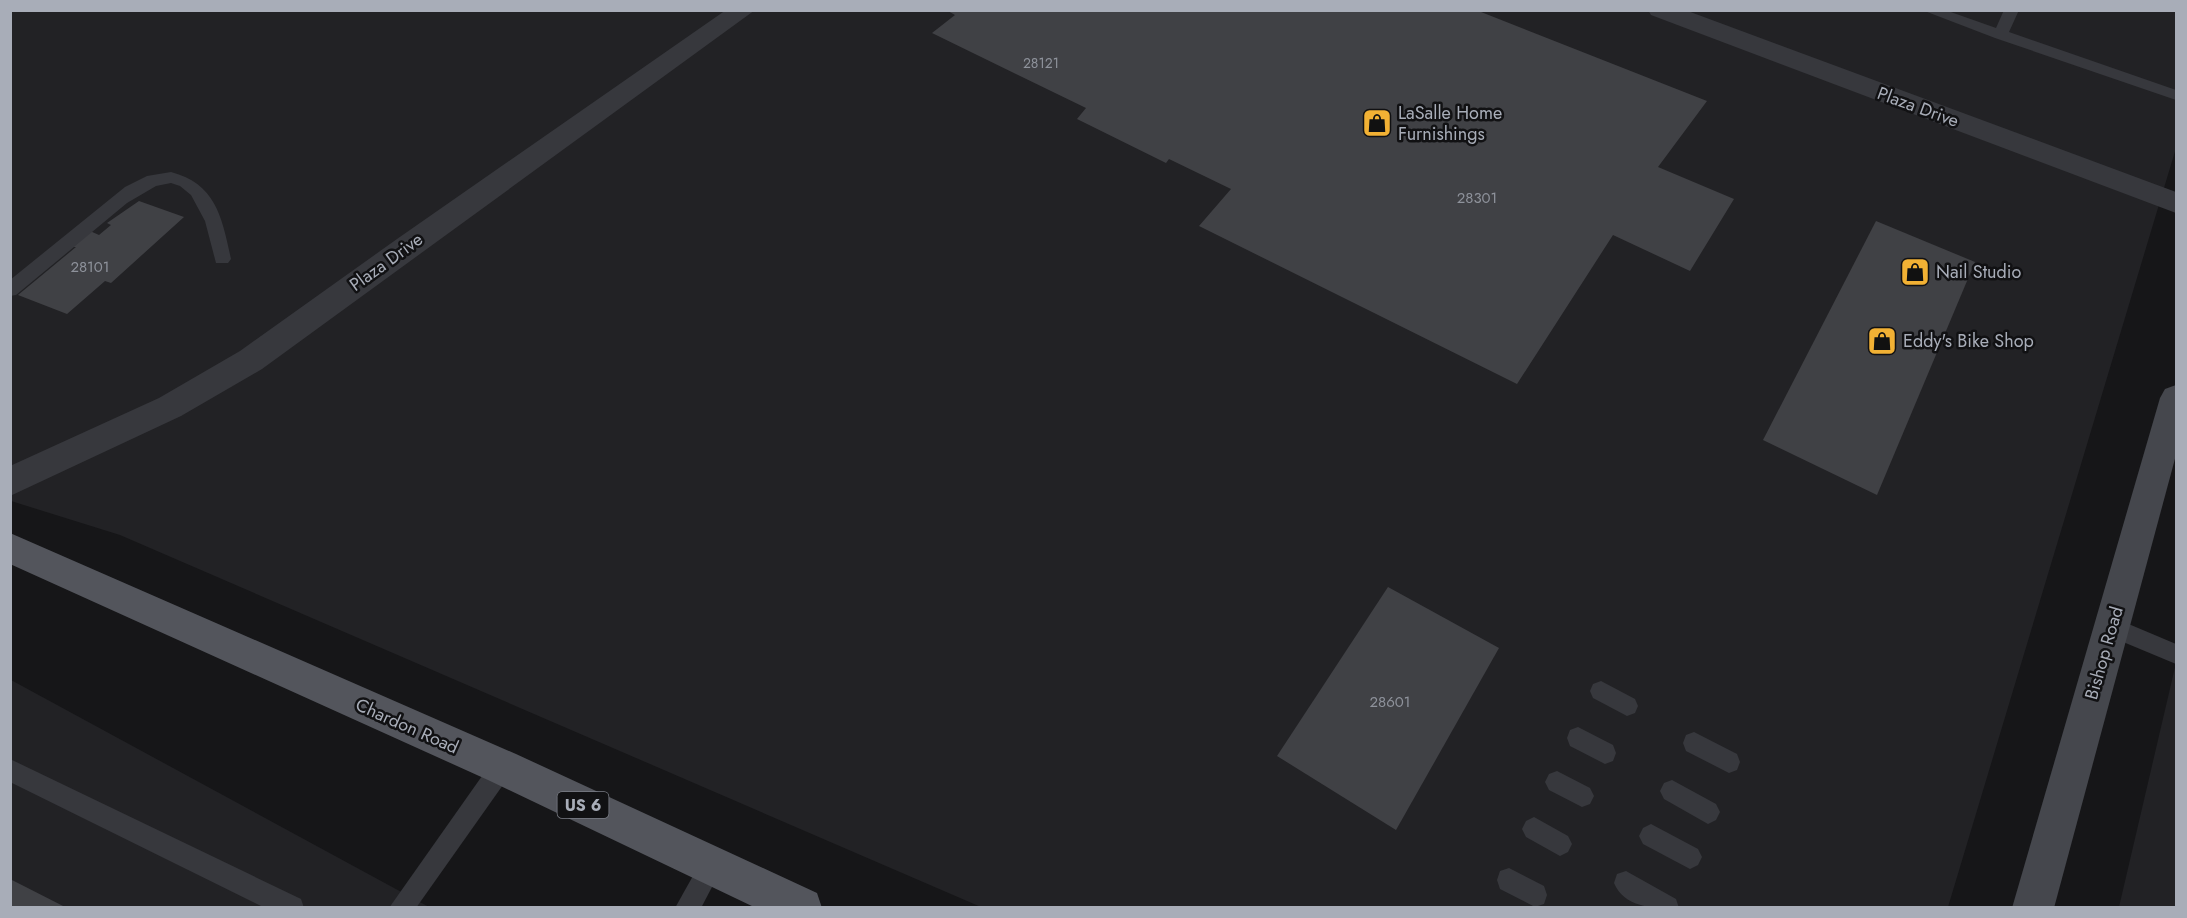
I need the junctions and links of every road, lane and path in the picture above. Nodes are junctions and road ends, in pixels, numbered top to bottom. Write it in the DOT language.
graph roads {
  1 [pos="743,10"];
  2 [pos="1660,10"];
  3 [pos="1929,10"];
  4 [pos="2012,10"];
  5 [pos="2000,35"];
  6 [pos="2176,95"];
  7 [pos="2176,203"];
  8 [pos="222,259"];
  9 [pos="10,290"];
  10 [pos="2175,410"];
  11 [pos="10,482"];
  12 [pos="10,548"];
  13 [pos="2112,627"];
  14 [pos="2176,654"];
  15 [pos="1601,691"];
  16 [pos="1627,706"];
  17 [pos="1578,738"];
  18 [pos="1694,743"];
  19 [pos="1605,753"];
  20 [pos="1729,762"];
  21 [pos="502,767"];
  22 [pos="10,770"];
  23 [pos="1557,782"];
  24 [pos="1672,791"];
  25 [pos="1582,796"];
  26 [pos="1708,812"];
  27 [pos="1534,829"];
  28 [pos="1651,836"];
  29 [pos="1560,844"];
  30 [pos="1690,857"];
  31 [pos="711,866"];
  32 [pos="1509,879"];
  33 [pos="1626,883"];
  34 [pos="1535,895"];
  35 [pos="2042,904"];
  36 [pos="292,908"];
  37 [pos="401,908"];
  38 [pos="687,908"];
  39 [pos="802,908"];
  40 [pos="1667,908"];
  1 -- 11 [label="street, Plaza Drive"];
  2 -- 7 [label="street, Plaza Drive"];
  3 -- 5 [label="lane"];
  4 -- 5 [label="lane"];
  5 -- 6 [label="lane"];
  8 -- 9 [label="lane"];
  10 -- 13 [label="main road, Bishop Road"];
  12 -- 21 [label="main road, Chardon Road / US 6"];
  13 -- 14 [label="lane"];
  13 -- 35 [label="main road, Bishop Road"];
  15 -- 16 [label="lane"];
  17 -- 19 [label="lane"];
  18 -- 20 [label="lane"];
  21 -- 31 [label="main road, Chardon Road / US 6"];
  21 -- 37 [label="lane"];
  22 -- 36 [label="lane"];
  23 -- 25 [label="lane"];
  24 -- 26 [label="lane"];
  27 -- 29 [label="lane"];
  28 -- 30 [label="lane"];
  31 -- 38 [label="lane"];
  31 -- 39 [label="main road, Chardon Road / US 6"];
  32 -- 34 [label="lane"];
  33 -- 40 [label="lane"];
}
